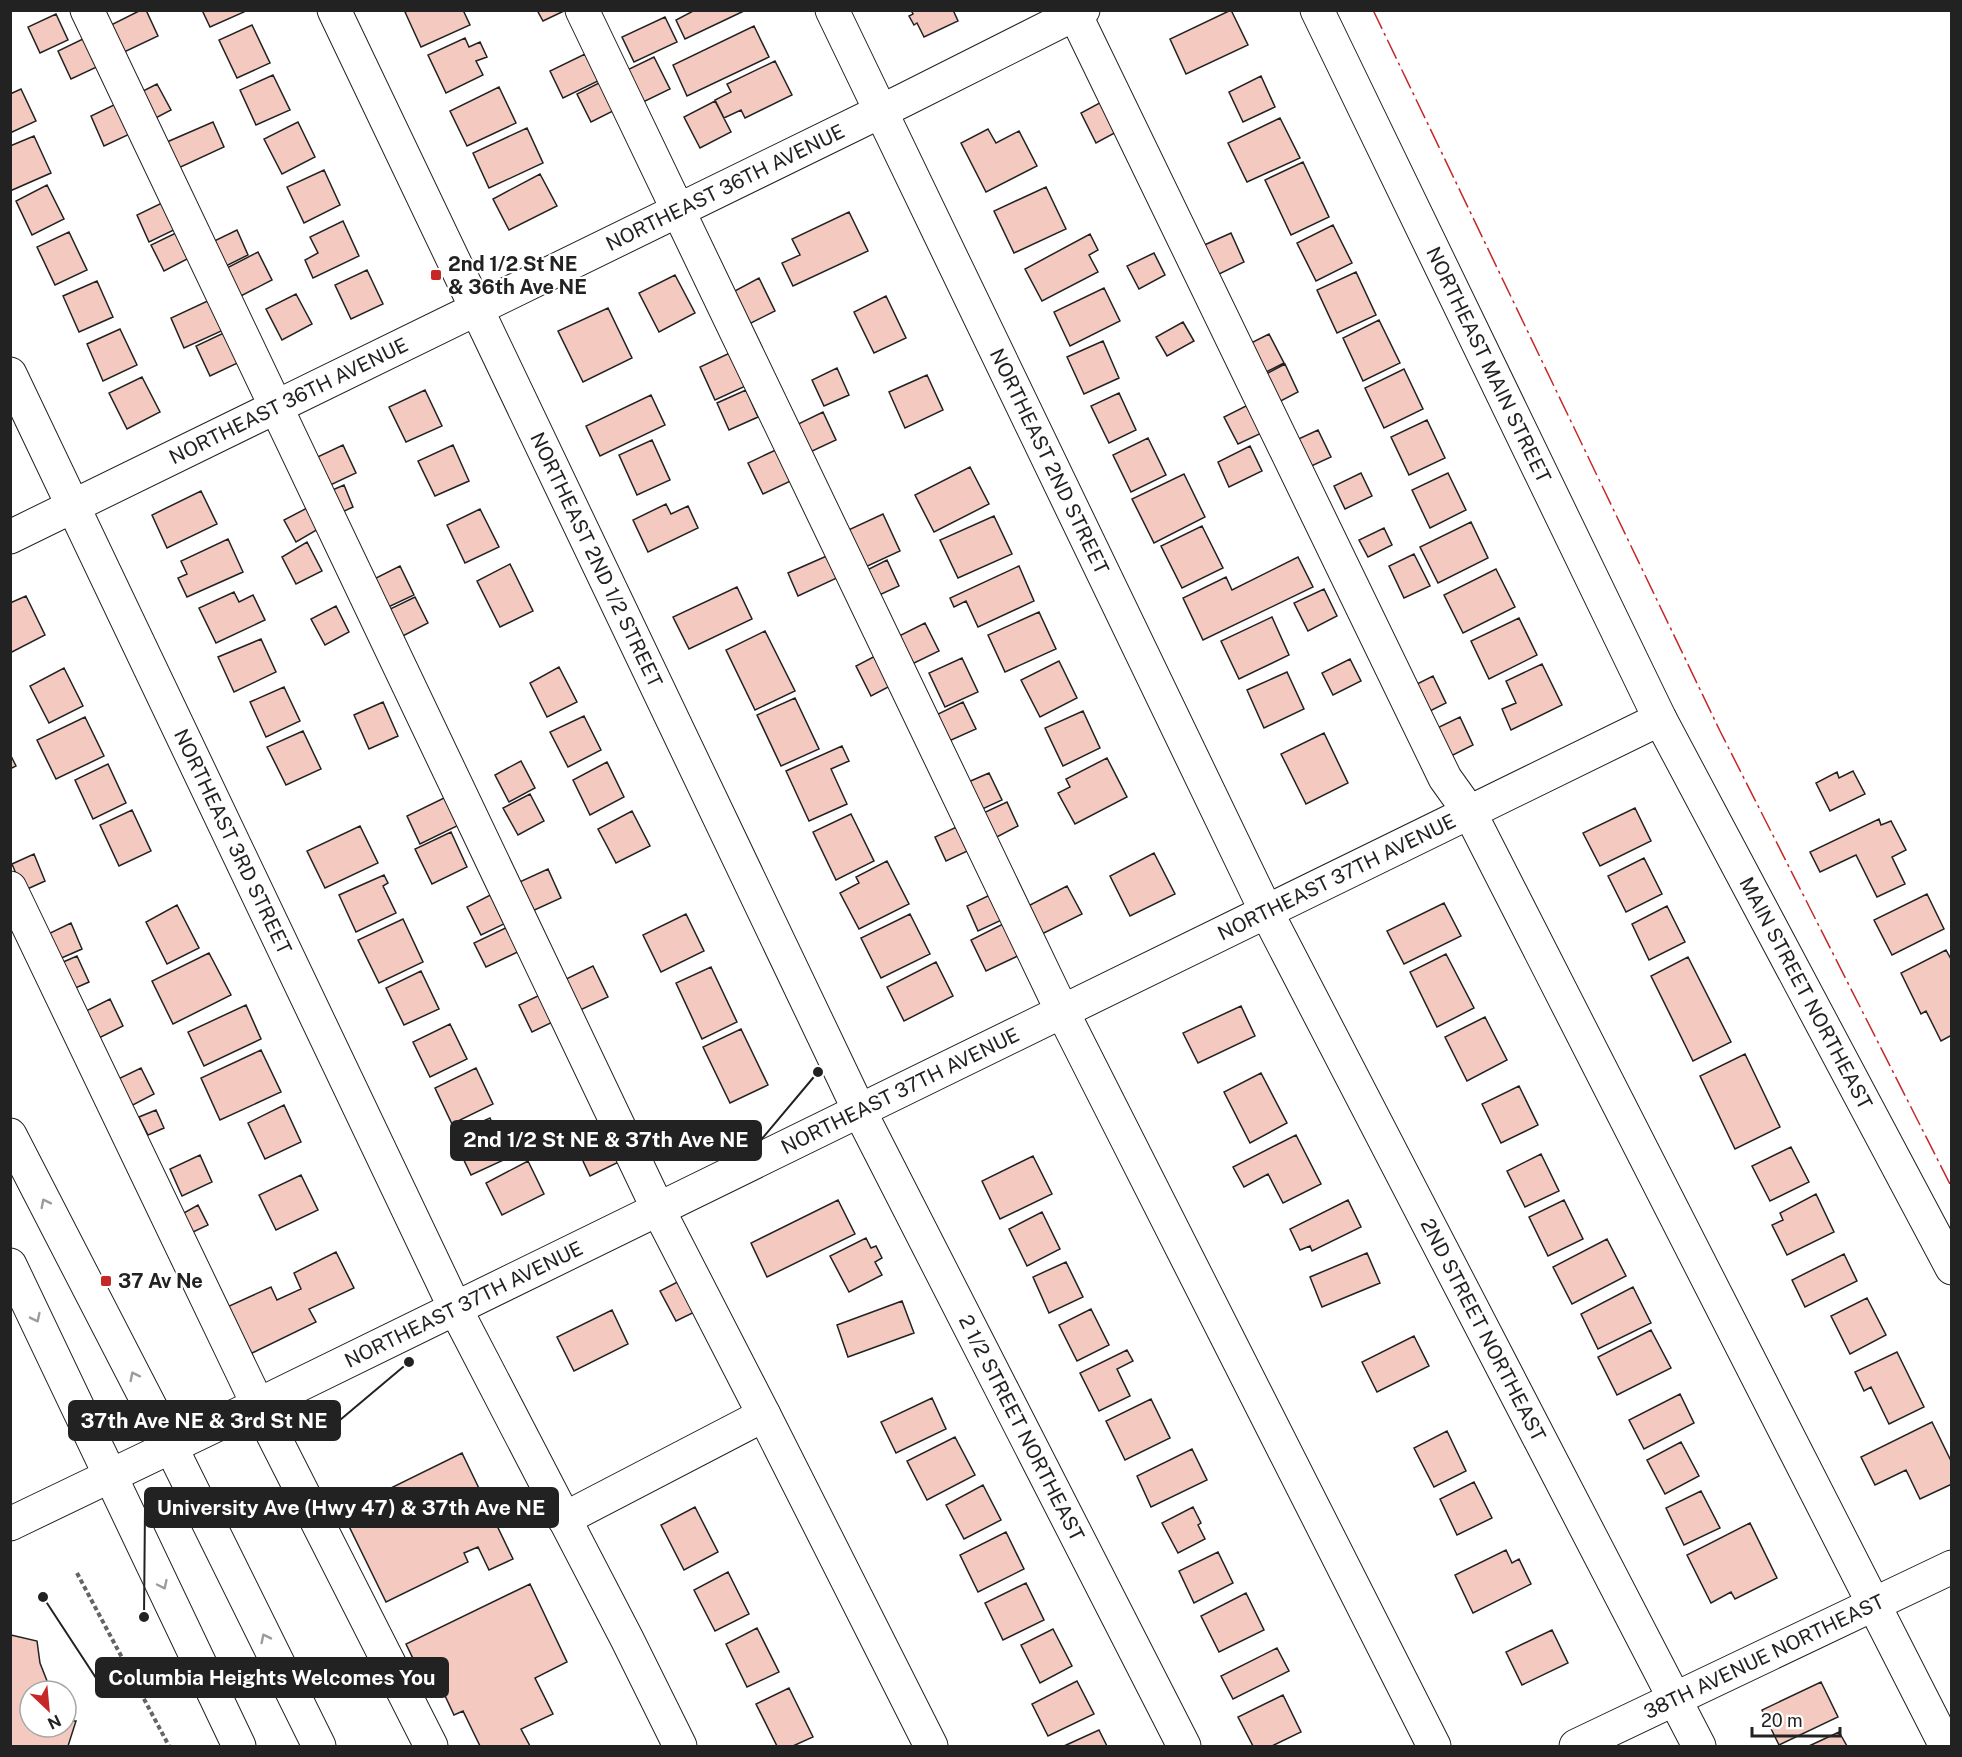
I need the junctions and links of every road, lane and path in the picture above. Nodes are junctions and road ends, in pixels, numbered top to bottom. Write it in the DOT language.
graph roads {
  1 [pos="87,10"];
  2 [pos="334,10"];
  3 [pos="582,10"];
  4 [pos="832,10"];
  5 [pos="1317,10"];
  6 [pos="1077,12"];
  7 [pos="881,111"];
  8 [pos="678,210"];
  9 [pos="477,309"];
  10 [pos="10,374"];
  11 [pos="278,407"];
  12 [pos="74,506"];
  13 [pos="10,537"];
  14 [pos="1660,719"];
  15 [pos="1470,813"];
  16 [pos="10,888"];
  17 [pos="1266,911"];
  18 [pos="1062,1011"];
  19 [pos="859,1110"];
  20 [pos="10,1135"];
  21 [pos="658,1209"];
  22 [pos="10,1265"];
  23 [pos="1952,1268"];
  24 [pos="454,1308"];
  25 [pos="258,1405"];
  26 [pos="764,1415"];
  27 [pos="171,1447"];
  28 [pos="111,1475"];
  29 [pos="564,1519"];
  30 [pos="10,1524"];
  31 [pos="1952,1567"];
  32 [pos="77,1573"];
  33 [pos="1874,1603"];
  34 [pos="1676,1699"];
  35 [pos="169,1746"];
  36 [pos="239,1746"];
  37 [pos="319,1746"];
  38 [pos="431,1746"];
  39 [pos="680,1746"];
  40 [pos="931,1746"];
  41 [pos="1184,1746"];
  42 [pos="1434,1746"];
  43 [pos="1576,1746"];
  44 [pos="1699,1746"];
  45 [pos="1946,1746"];
  1 -- 11 [label="street"];
  2 -- 9 [label="street, NORTHEAST 2ND 1/2 STREET"];
  3 -- 8 [label="street"];
  4 -- 7 [label="street, NORTHEAST 2ND STREET"];
  5 -- 14 [label="street, NORTHEAST MAIN STREET"];
  6 -- 7 [label="street, NORTHEAST 36TH AVENUE"];
  6 -- 15 [label="street"];
  7 -- 8 [label="street, NORTHEAST 36TH AVENUE"];
  7 -- 17 [label="street, NORTHEAST 2ND STREET"];
  8 -- 9 [label="street, NORTHEAST 36TH AVENUE"];
  8 -- 18 [label="street"];
  9 -- 11 [label="street, NORTHEAST 36TH AVENUE"];
  9 -- 19 [label="street, NORTHEAST 2ND 1/2 STREET"];
  10 -- 12 [label="street, NORTHEAST 3RD STREET"];
  11 -- 12 [label="street, NORTHEAST 36TH AVENUE"];
  11 -- 21 [label="street"];
  12 -- 13 [label="street, NORTHEAST 36TH AVENUE"];
  12 -- 24 [label="street, NORTHEAST 3RD STREET"];
  14 -- 15 [label="street, NORTHEAST 37TH AVENUE"];
  14 -- 23 [label="street, MAIN STREET NORTHEAST"];
  15 -- 17 [label="street, NORTHEAST 37TH AVENUE"];
  15 -- 33 [label="street"];
  16 -- 25 [label="street"];
  17 -- 18 [label="street, NORTHEAST 37TH AVENUE"];
  17 -- 34 [label="street, 2ND STREET NORTHEAST"];
  18 -- 19 [label="street, NORTHEAST 37TH AVENUE"];
  18 -- 42 [label="street"];
  19 -- 21 [label="street, NORTHEAST 37TH AVENUE"];
  19 -- 41 [label="street, 2 1/2 STREET NORTHEAST"];
  27 -- 20 [label="street, one-way"];
  21 -- 24 [label="street, NORTHEAST 37TH AVENUE"];
  21 -- 26 [label="street"];
  22 -- 28 [label="street, one-way"];
  24 -- 25 [label="street, NORTHEAST 37TH AVENUE"];
  24 -- 29 [label="street, NORTHEAST 3RD STREET"];
  25 -- 27 [label="street, NORTHEAST 37TH AVENUE"];
  25 -- 38 [label="street"];
  26 -- 29 [label="street"];
  26 -- 40 [label="street"];
  27 -- 28 [label="street, NORTHEAST 37TH AVENUE"];
  37 -- 27 [label="street, one-way"];
  28 -- 30 [label="street, NORTHEAST 37TH AVENUE"];
  28 -- 36 [label="street, one-way"];
  29 -- 39 [label="street, NORTHEAST 3RD STREET"];
  31 -- 33 [label="street, 38TH AVENUE NORTHEAST"];
  32 -- 35 [label="path"];
  33 -- 34 [label="street, 38TH AVENUE NORTHEAST"];
  33 -- 45 [label="street"];
  34 -- 43 [label="street, 38TH AVENUE NORTHEAST"];
  34 -- 44 [label="street, 2ND STREET NORTHEAST"];
}
